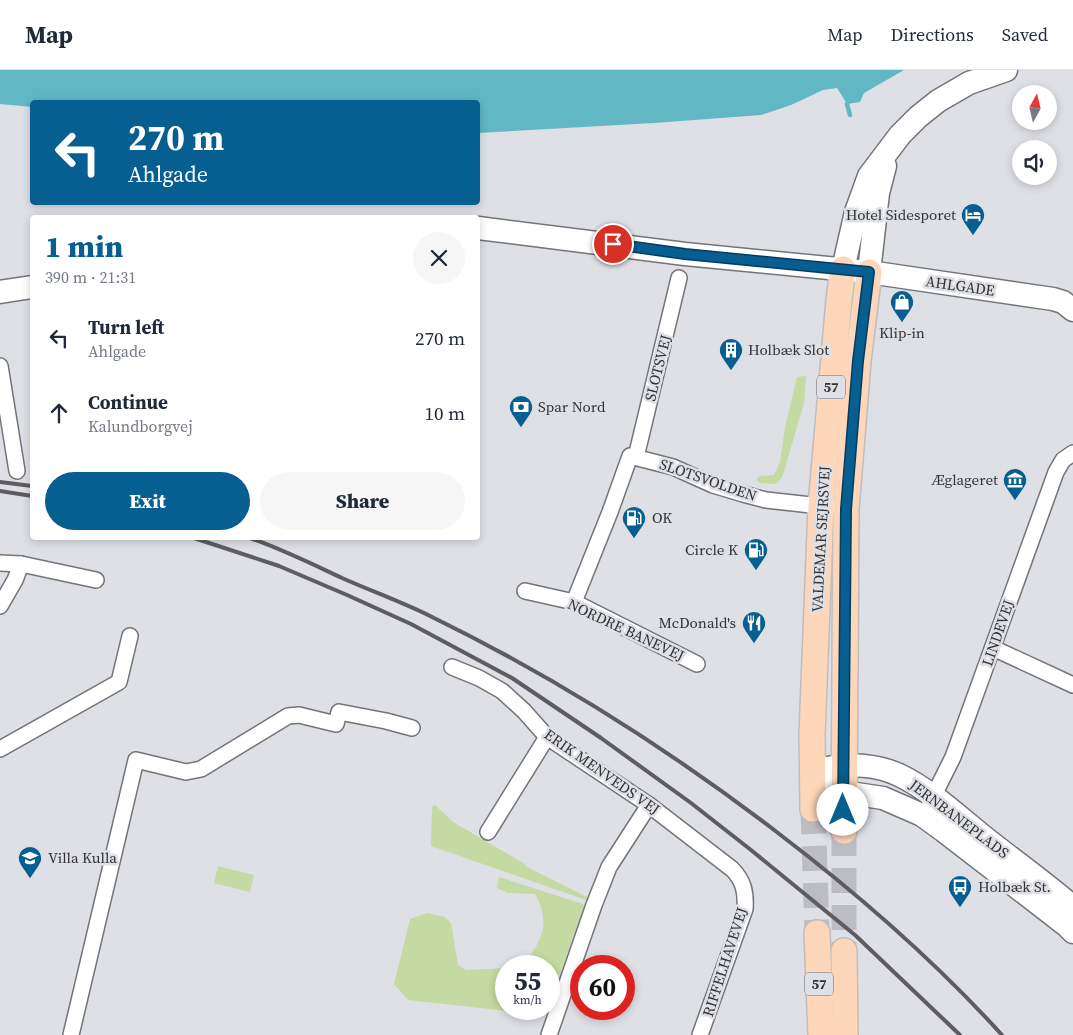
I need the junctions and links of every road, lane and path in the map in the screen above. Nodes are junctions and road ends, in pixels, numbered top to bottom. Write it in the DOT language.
graph roads {
  1 [pos="1006,70"];
  2 [pos="891,149"];
  3 [pos="480,239"];
  4 [pos="843,269"];
  5 [pos="869,272"];
  6 [pos="679,278"];
  7 [pos="30,286"];
  8 [pos="0,292"];
  9 [pos="1073,308"];
  10 [pos="0,366"];
  11 [pos="1073,453"];
  12 [pos="633,457"];
  13 [pos="17,471"];
  14 [pos="821,506"];
  15 [pos="846,509"];
  16 [pos="0,563"];
  17 [pos="22,564"];
  18 [pos="96,580"];
  19 [pos="525,592"];
  20 [pos="574,602"];
  21 [pos="0,606"];
  22 [pos="130,636"];
  23 [pos="993,648"];
  24 [pos="697,664"];
  25 [pos="452,667"];
  26 [pos="1073,685"];
  27 [pos="412,728"];
  28 [pos="547,737"];
  29 [pos="0,749"];
  30 [pos="844,764"];
  31 [pos="812,772"];
  32 [pos="843,792"];
  33 [pos="649,805"];
  34 [pos="927,806"];
  35 [pos="813,809"];
  36 [pos="844,831"];
  37 [pos="488,832"];
  38 [pos="745,888"];
  39 [pos="1073,908"];
  40 [pos="817,932"];
  41 [pos="1073,932"];
  42 [pos="844,950"];
  43 [pos="71,1035"];
  44 [pos="549,1035"];
  45 [pos="700,1035"];
  46 [pos="821,1035"];
  47 [pos="845,1035"];
  1 -- 2 [label="street"];
  2 -- 4 [label="street"];
  2 -- 5 [label="street"];
  3 -- 4 [label="street, AHLGADE"];
  4 -- 5 [label="street, AHLGADE"];
  4 -- 14 [label="main road, VALDEMAR SEJRSVEJ / 57"];
  5 -- 9 [label="street, AHLGADE"];
  5 -- 15 [label="main road, VALDEMAR SEJRSVEJ / 57"];
  6 -- 12 [label="street, SLOTSVEJ"];
  7 -- 8 [label="street"];
  10 -- 13 [label="street"];
  11 -- 23 [label="street, LINDEVEJ"];
  12 -- 14 [label="street, SLOTSVOLDEN"];
  12 -- 20 [label="street, SLOTSVEJ"];
  14 -- 15 [label="street, SLOTSVOLDEN"];
  14 -- 31 [label="main road, VALDEMAR SEJRSVEJ / 57"];
  15 -- 30 [label="main road, VALDEMAR SEJRSVEJ / 57"];
  16 -- 17 [label="street"];
  17 -- 18 [label="street"];
  17 -- 21 [label="street"];
  19 -- 20 [label="street, NORDRE BANEVEJ"];
  20 -- 24 [label="street, NORDRE BANEVEJ"];
  22 -- 29 [label="street"];
  23 -- 26 [label="street"];
  23 -- 34 [label="street, LINDEVEJ"];
  25 -- 28 [label="street, ERIK MENVEDS VEJ"];
  27 -- 43 [label="street"];
  28 -- 33 [label="street, ERIK MENVEDS VEJ"];
  28 -- 37 [label="street"];
  30 -- 31 [label="street, JERNBANEPLADS"];
  30 -- 32 [label="main road, VALDEMAR SEJRSVEJ / 57"];
  30 -- 34 [label="street, JERNBANEPLADS"];
  31 -- 32 [label="street, JERNBANEPLADS"];
  31 -- 35 [label="main road, VALDEMAR SEJRSVEJ / 57"];
  32 -- 34 [label="street, JERNBANEPLADS"];
  32 -- 36 [label="main road, VALDEMAR SEJRSVEJ / 57"];
  33 -- 38 [label="street, ERIK MENVEDS VEJ"];
  33 -- 44 [label="street"];
  34 -- 39 [label="street, JERNBANEPLADS"];
  34 -- 41 [label="street, JERNBANEPLADS"];
  38 -- 45 [label="street, RIFFELHAVEVEJ"];
  40 -- 46 [label="main road, 57"];
  42 -- 47 [label="main road, 57"];
}
